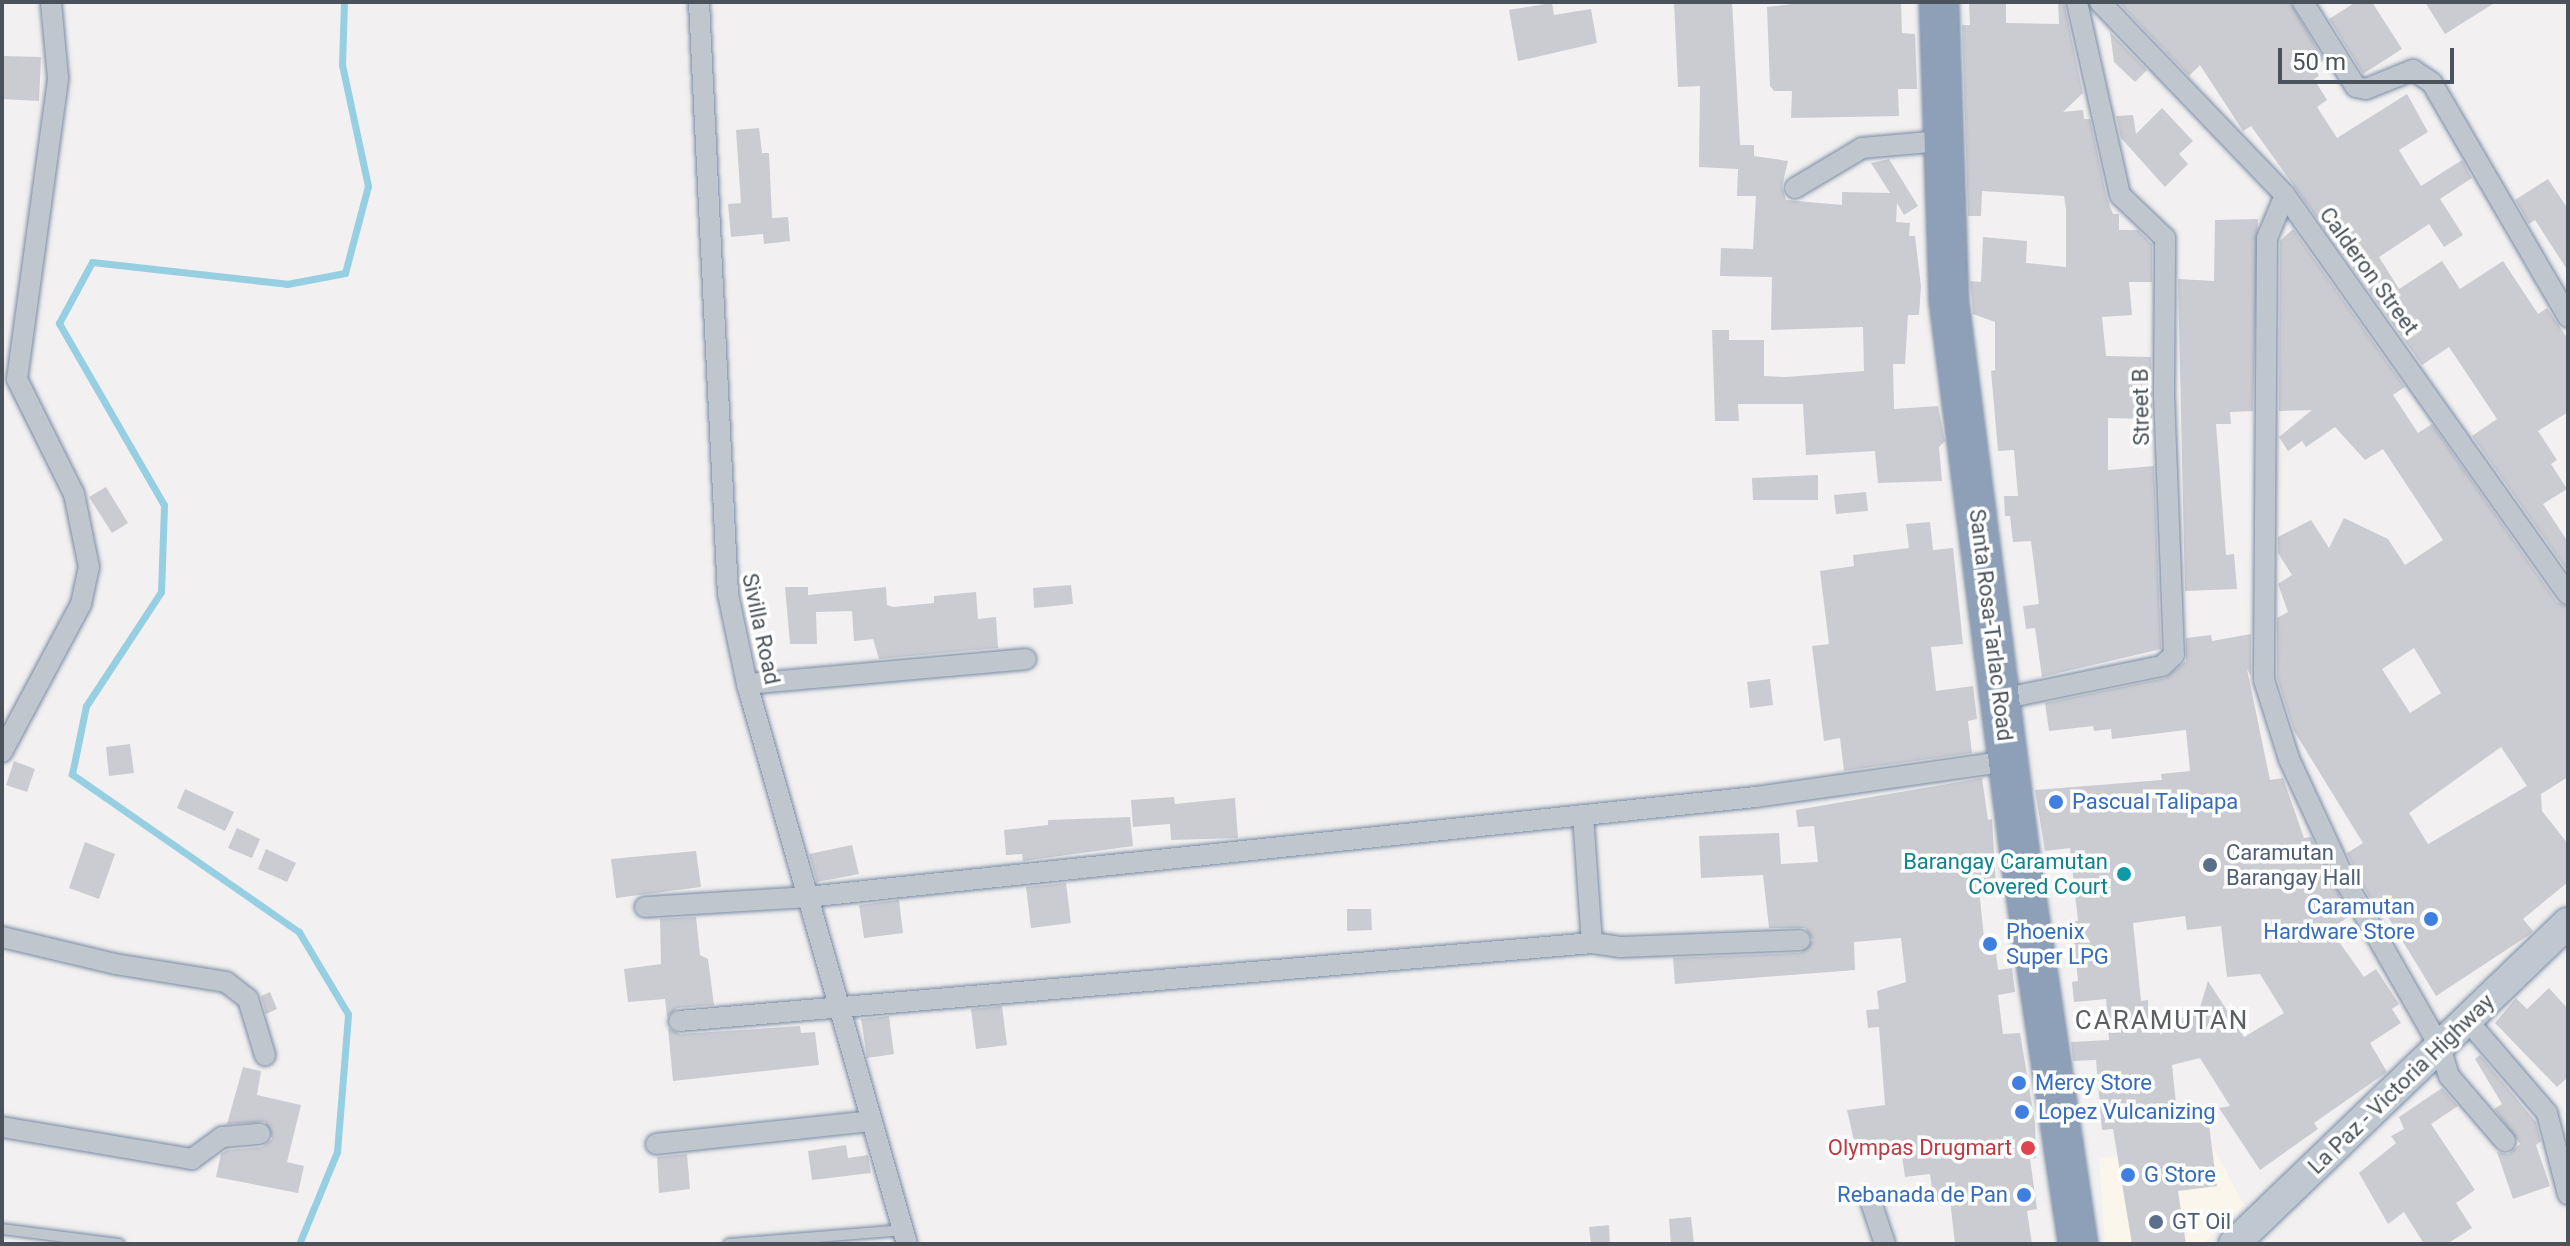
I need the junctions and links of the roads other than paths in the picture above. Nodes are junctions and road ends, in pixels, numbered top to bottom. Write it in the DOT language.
graph roads {
  1 [pos="51,2"];
  2 [pos="699,2"];
  3 [pos="1939,2"];
  4 [pos="2077,2"];
  5 [pos="2100,2"];
  6 [pos="2303,2"];
  7 [pos="1941,141"];
  8 [pos="1795,188"];
  9 [pos="2285,195"];
  10 [pos="2568,317"];
  11 [pos="2568,594"];
  12 [pos="1026,659"];
  13 [pos="747,684"];
  14 [pos="2001,699"];
  15 [pos="2,752"];
  16 [pos="2009,761"];
  17 [pos="1583,815"];
  18 [pos="807,897"];
  19 [pos="645,907"];
  20 [pos="2568,923"];
  21 [pos="2,937"];
  22 [pos="1800,940"];
  23 [pos="1592,943"];
  24 [pos="837,1004"];
  25 [pos="2467,1020"];
  26 [pos="679,1021"];
  27 [pos="2440,1047"];
  28 [pos="265,1055"];
  29 [pos="870,1121"];
  30 [pos="2,1127"];
  31 [pos="260,1134"];
  32 [pos="2505,1141"];
  33 [pos="656,1144"];
  34 [pos="2568,1194"];
  35 [pos="1871,1202"];
  36 [pos="2,1229"];
  37 [pos="904,1237"];
  38 [pos="119,1244"];
  39 [pos="729,1244"];
  40 [pos="1885,1244"];
  41 [pos="2078,1244"];
  42 [pos="2234,1244"];
  1 -- 15 [label="street"];
  2 -- 13 [label="street, Sivilla Road"];
  3 -- 7 [label="highway, Santa Rosa-Tarlac Road"];
  4 -- 14 [label="street, Street B"];
  5 -- 9 [label="street, Calderon Street"];
  6 -- 10 [label="street"];
  7 -- 8 [label="street"];
  7 -- 14 [label="highway, Santa Rosa-Tarlac Road"];
  9 -- 11 [label="street, Calderon Street"];
  9 -- 27 [label="street"];
  12 -- 13 [label="street"];
  13 -- 18 [label="street, Sivilla Road"];
  14 -- 16 [label="highway, Santa Rosa-Tarlac Road"];
  16 -- 17 [label="street"];
  16 -- 41 [label="highway, Santa Rosa-Tarlac Road"];
  17 -- 18 [label="street"];
  17 -- 23 [label="street"];
  18 -- 19 [label="street"];
  18 -- 24 [label="street, Sivilla Road"];
  20 -- 25 [label="main road, La Paz - Victoria Highway"];
  21 -- 28 [label="street"];
  22 -- 23 [label="street"];
  23 -- 24 [label="street"];
  24 -- 26 [label="street"];
  24 -- 29 [label="street, Sivilla Road"];
  25 -- 27 [label="main road, La Paz - Victoria Highway"];
  25 -- 34 [label="street"];
  27 -- 32 [label="street"];
  27 -- 42 [label="main road, La Paz - Victoria Highway"];
  29 -- 33 [label="street"];
  29 -- 37 [label="street, Sivilla Road"];
  30 -- 31 [label="street"];
  35 -- 40 [label="street"];
  36 -- 38 [label="lane"];
  37 -- 39 [label="lane"];
}
